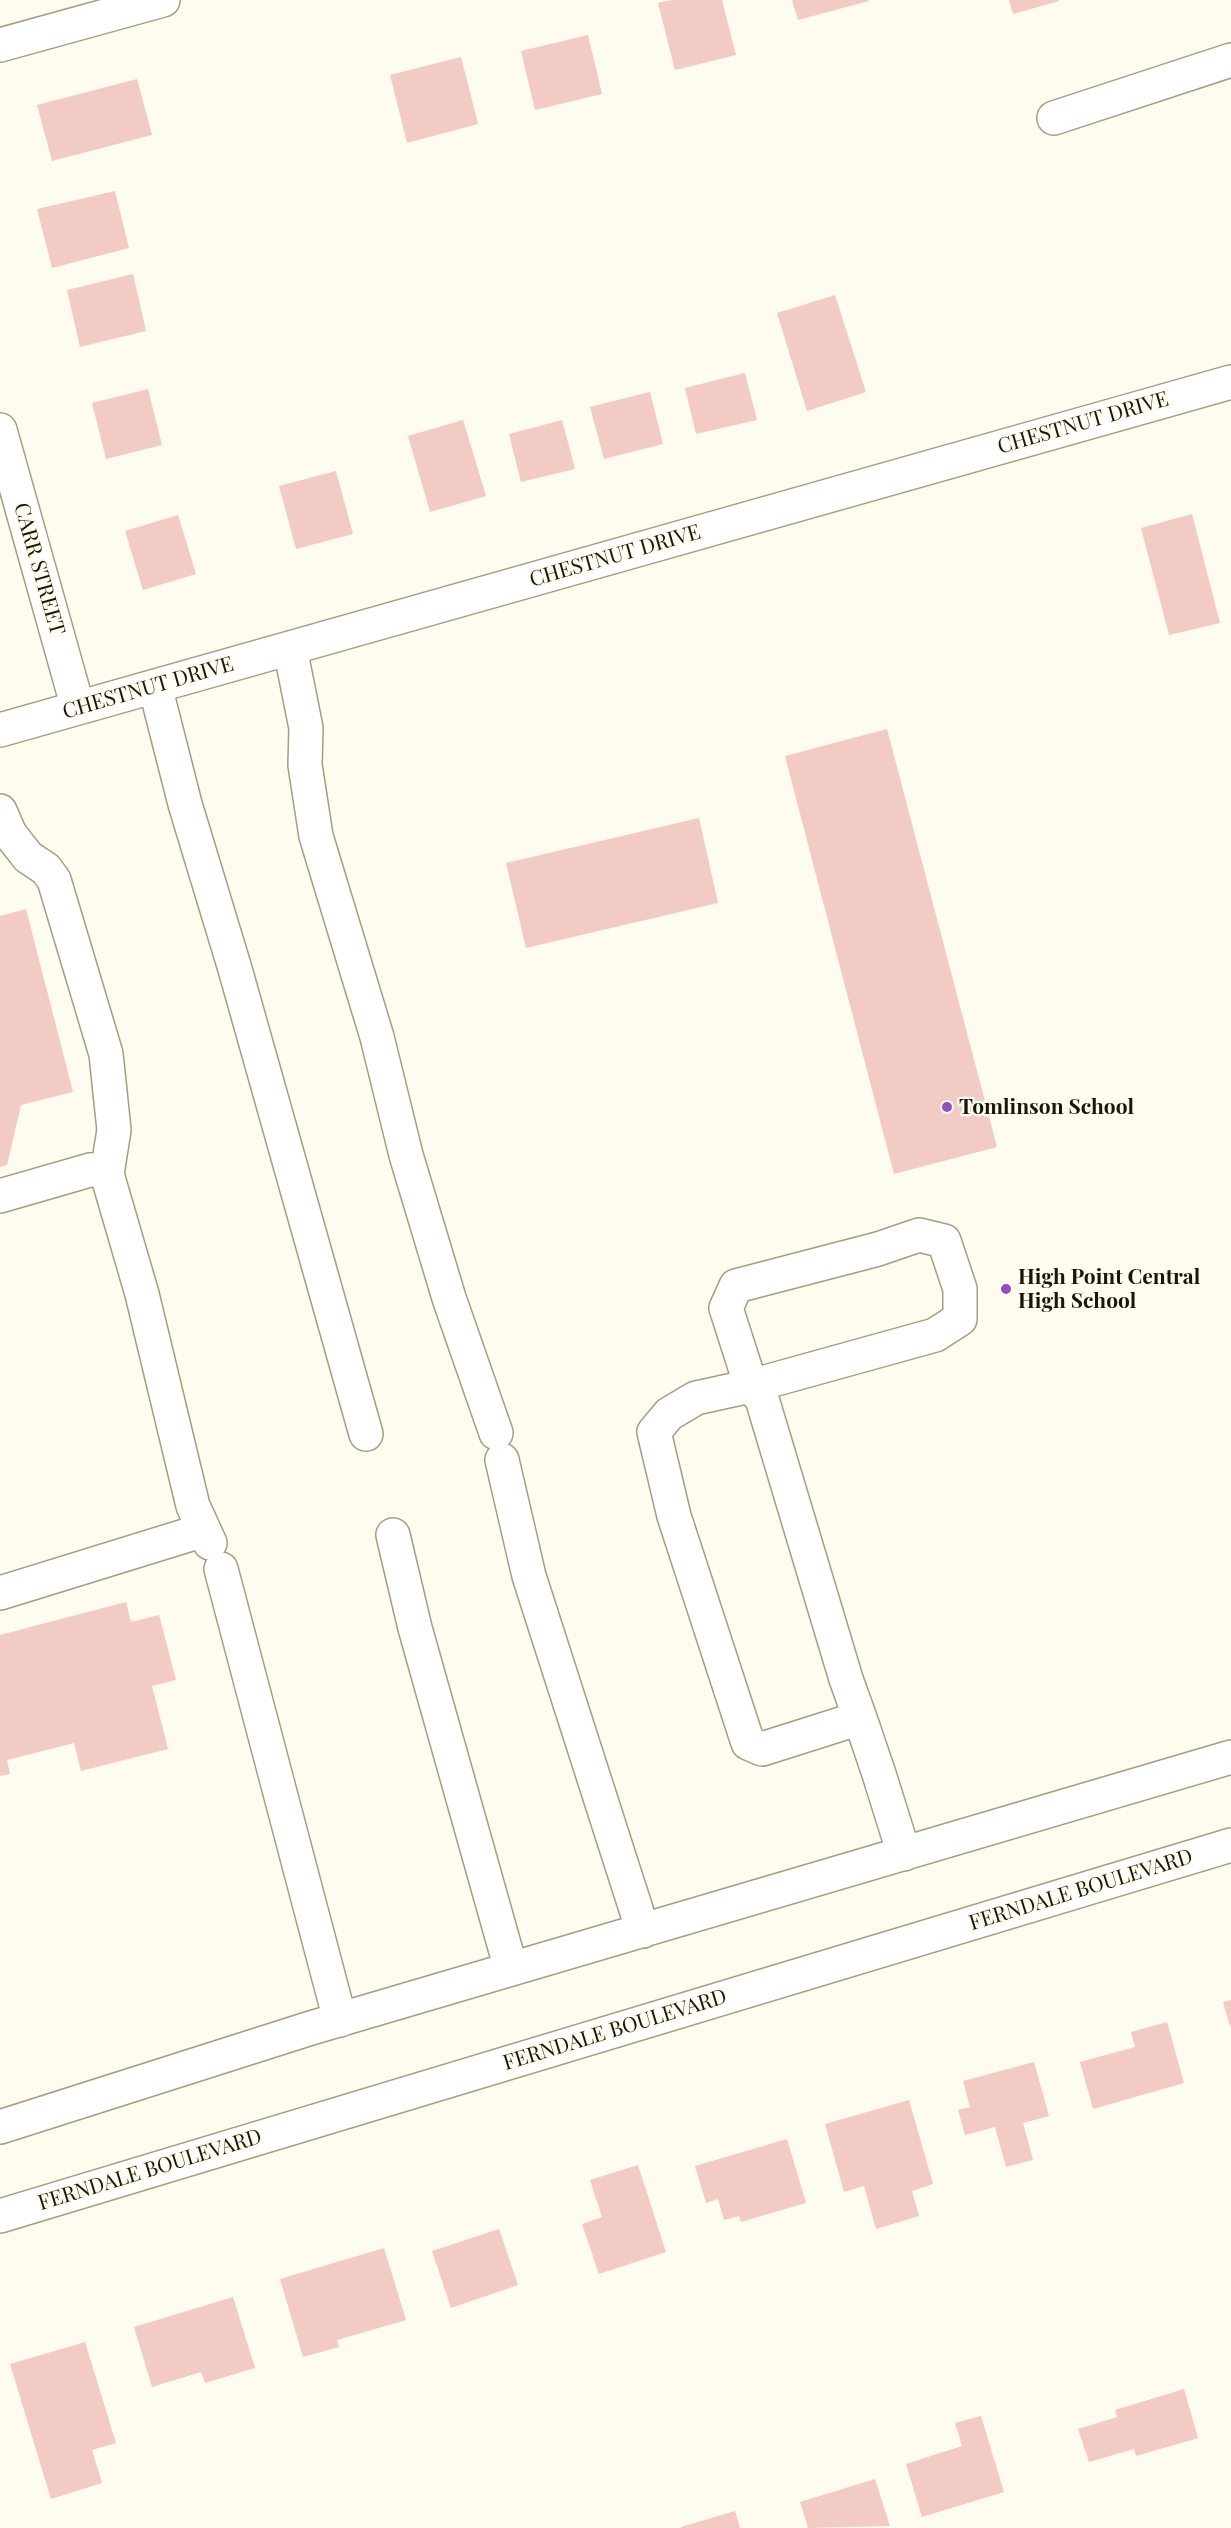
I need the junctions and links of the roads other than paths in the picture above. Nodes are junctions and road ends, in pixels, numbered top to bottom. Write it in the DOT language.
graph roads {
  1 [pos="163,0"];
  2 [pos="0,45"];
  3 [pos="1231,60"];
  4 [pos="1054,118"];
  5 [pos="1231,382"];
  6 [pos="0,430"];
  7 [pos="290,648"];
  8 [pos="155,686"];
  9 [pos="78,708"];
  10 [pos="0,730"];
  11 [pos="0,811"];
  12 [pos="108,1169"];
  13 [pos="0,1196"];
  14 [pos="751,1386"];
  15 [pos="366,1434"];
  16 [pos="393,1535"];
  17 [pos="211,1548"];
  18 [pos="0,1593"];
  19 [pos="860,1718"];
  20 [pos="1231,1757"];
  21 [pos="1231,1845"];
  22 [pos="904,1854"];
  23 [pos="643,1931"];
  24 [pos="512,1969"];
  25 [pos="340,2020"];
  26 [pos="0,2127"];
  27 [pos="0,2216"];
  1 -- 2 [label="street"];
  3 -- 4 [label="street"];
  5 -- 7 [label="street, CHESTNUT DRIVE"];
  6 -- 9 [label="street, CARR STREET"];
  7 -- 8 [label="street, CHESTNUT DRIVE"];
  7 -- 23 [label="street"];
  8 -- 9 [label="street, CHESTNUT DRIVE"];
  8 -- 15 [label="street"];
  9 -- 10 [label="street, CHESTNUT DRIVE"];
  11 -- 12 [label="street"];
  12 -- 13 [label="street"];
  12 -- 17 [label="street"];
  14 -- 14 [label="street"];
  14 -- 19 [label="street"];
  14 -- 19 [label="street"];
  16 -- 24 [label="street"];
  17 -- 18 [label="street"];
  17 -- 25 [label="street"];
  19 -- 22 [label="street"];
  20 -- 22 [label="street"];
  21 -- 27 [label="street, FERNDALE BOULEVARD"];
  22 -- 23 [label="street"];
  23 -- 24 [label="street"];
  24 -- 25 [label="street"];
  25 -- 26 [label="street"];
}
